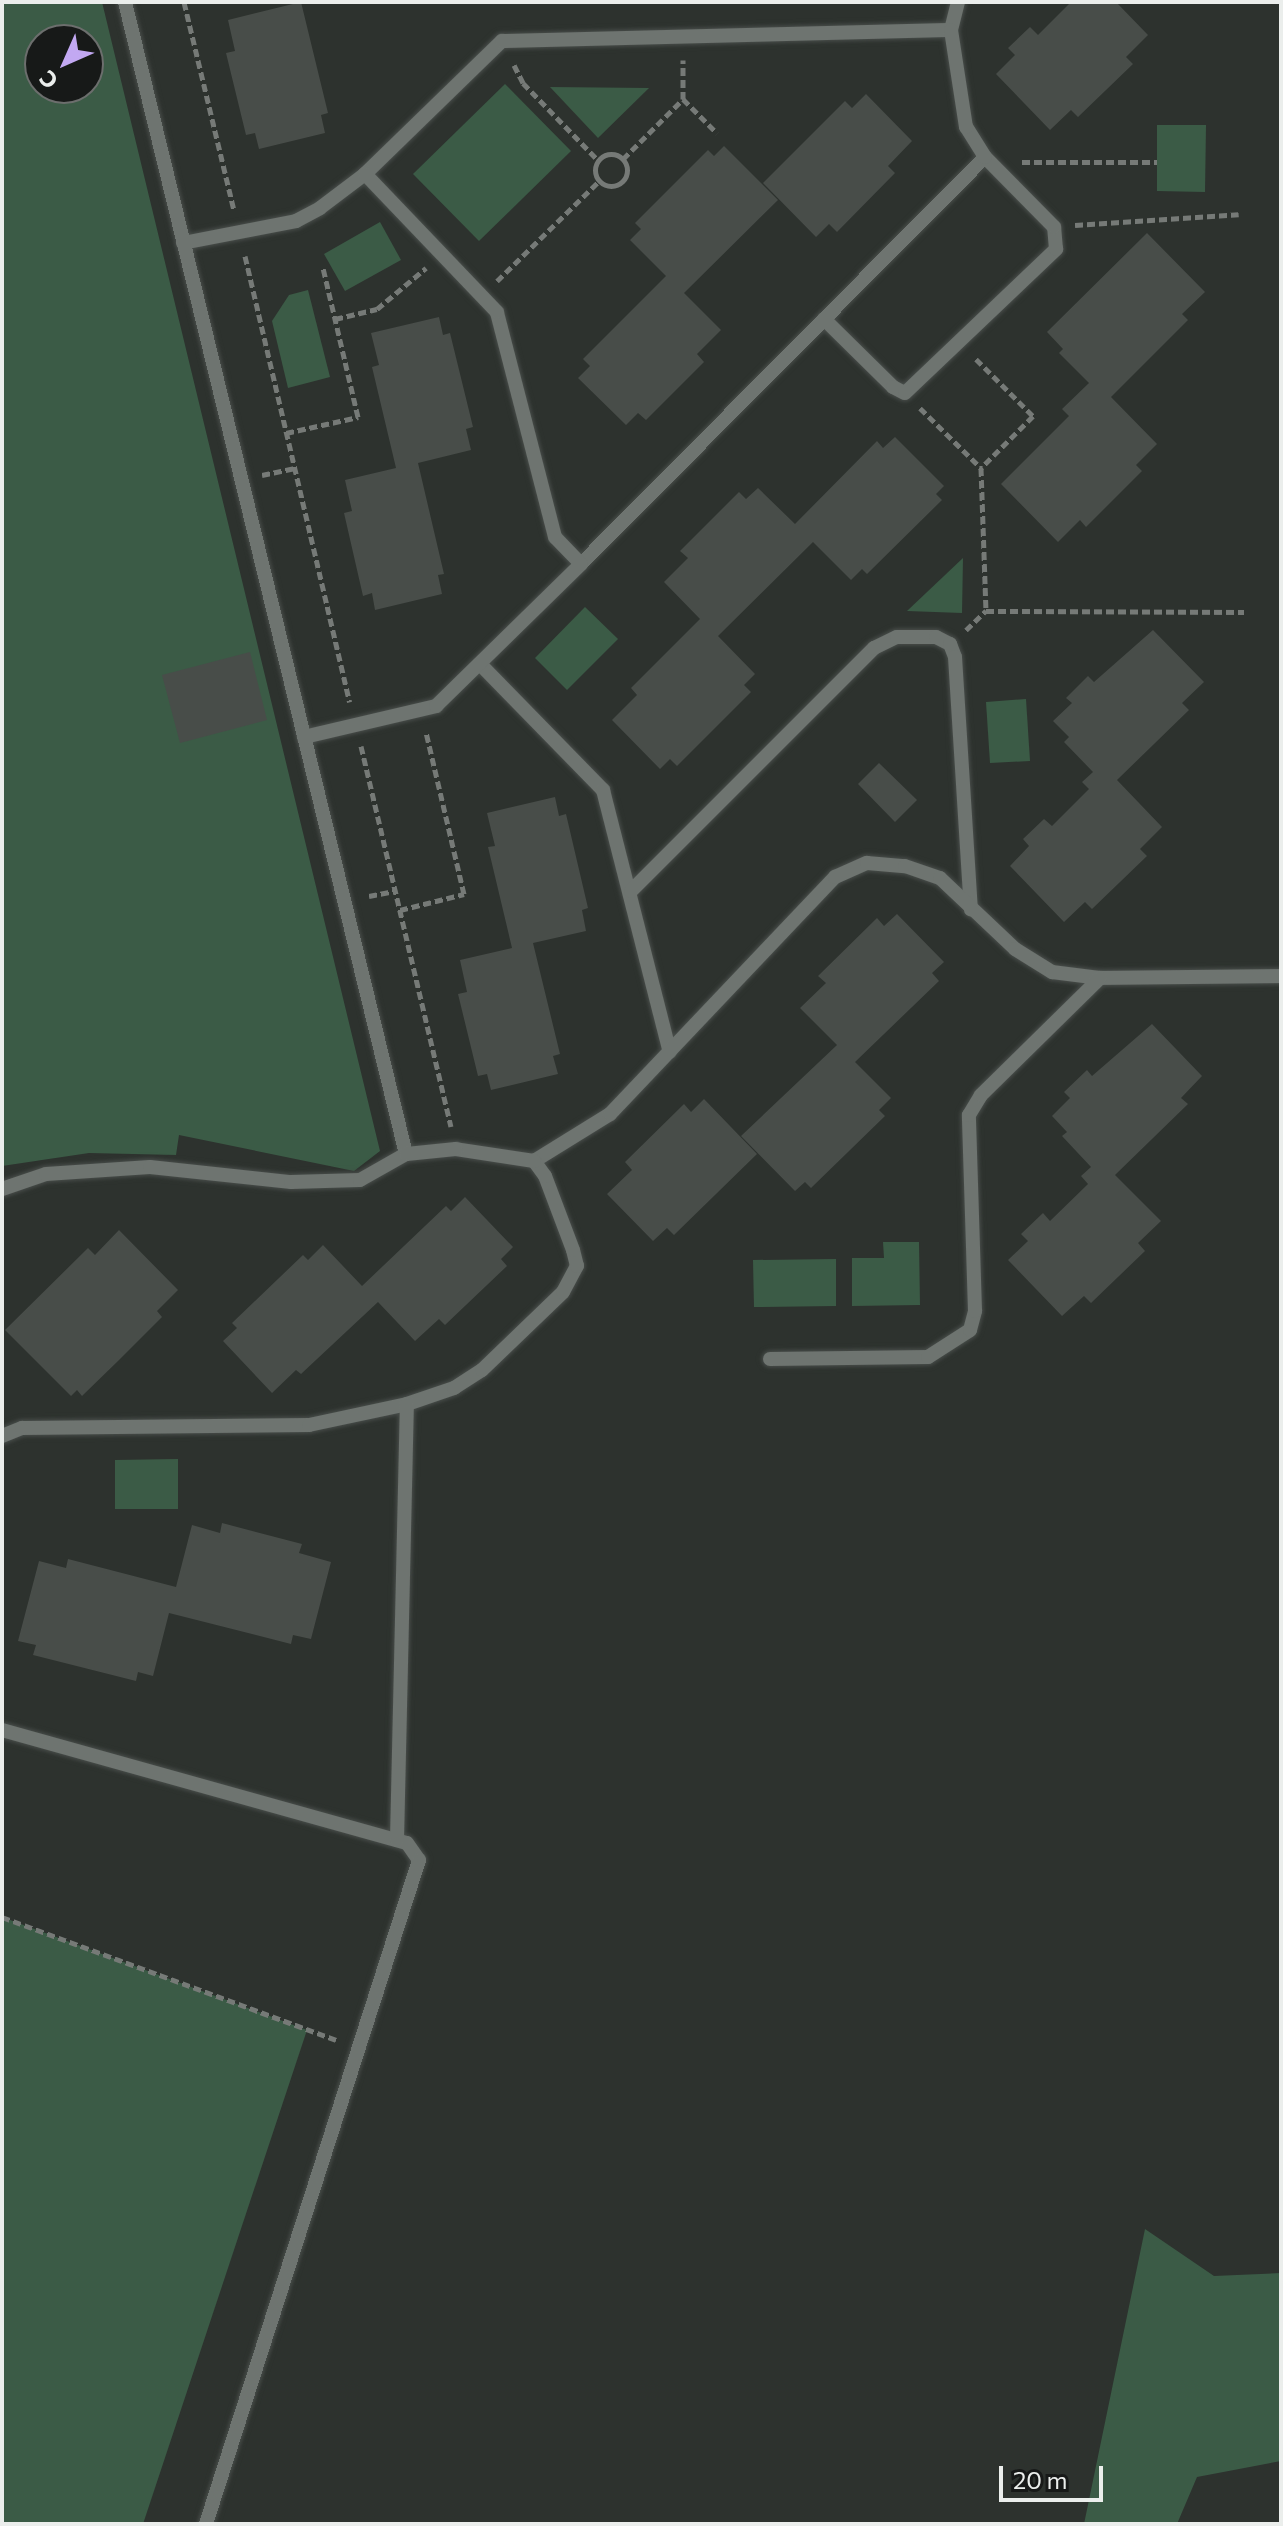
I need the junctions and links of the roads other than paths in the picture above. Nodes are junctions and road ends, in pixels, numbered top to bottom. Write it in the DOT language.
graph roads {
  1 [pos="125,2"];
  2 [pos="958,2"];
  3 [pos="951,30"];
  4 [pos="985,157"];
  5 [pos="365,174"];
  6 [pos="183,243"];
  7 [pos="824,319"];
  8 [pos="581,564"];
  9 [pos="481,665"];
  10 [pos="304,737"];
  11 [pos="631,891"];
  12 [pos="971,909"];
  13 [pos="1281,976"];
  14 [pos="1100,978"];
  15 [pos="670,1052"];
  16 [pos="406,1154"];
  17 [pos="534,1161"];
  18 [pos="2,1189"];
  19 [pos="770,1359"];
  20 [pos="407,1404"];
  21 [pos="2,1436"];
  22 [pos="2,1730"];
  23 [pos="397,1840"];
  24 [pos="206,2524"];
  1 -- 6 [label="lane"];
  2 -- 3 [label="lane"];
  3 -- 4 [label="lane"];
  3 -- 5 [label="lane"];
  4 -- 7 [label="lane"];
  4 -- 7 [label="lane"];
  5 -- 6 [label="lane"];
  5 -- 8 [label="lane"];
  6 -- 10 [label="lane"];
  7 -- 8 [label="lane"];
  8 -- 9 [label="lane"];
  9 -- 10 [label="lane"];
  9 -- 11 [label="lane"];
  10 -- 16 [label="lane"];
  11 -- 12 [label="lane"];
  11 -- 15 [label="lane"];
  12 -- 14 [label="lane"];
  12 -- 15 [label="lane"];
  13 -- 14 [label="lane"];
  14 -- 19 [label="lane"];
  15 -- 17 [label="lane"];
  16 -- 17 [label="lane"];
  16 -- 18 [label="lane"];
  17 -- 20 [label="lane"];
  20 -- 21 [label="lane"];
  20 -- 23 [label="lane"];
  22 -- 23 [label="lane"];
  23 -- 24 [label="lane"];
}
